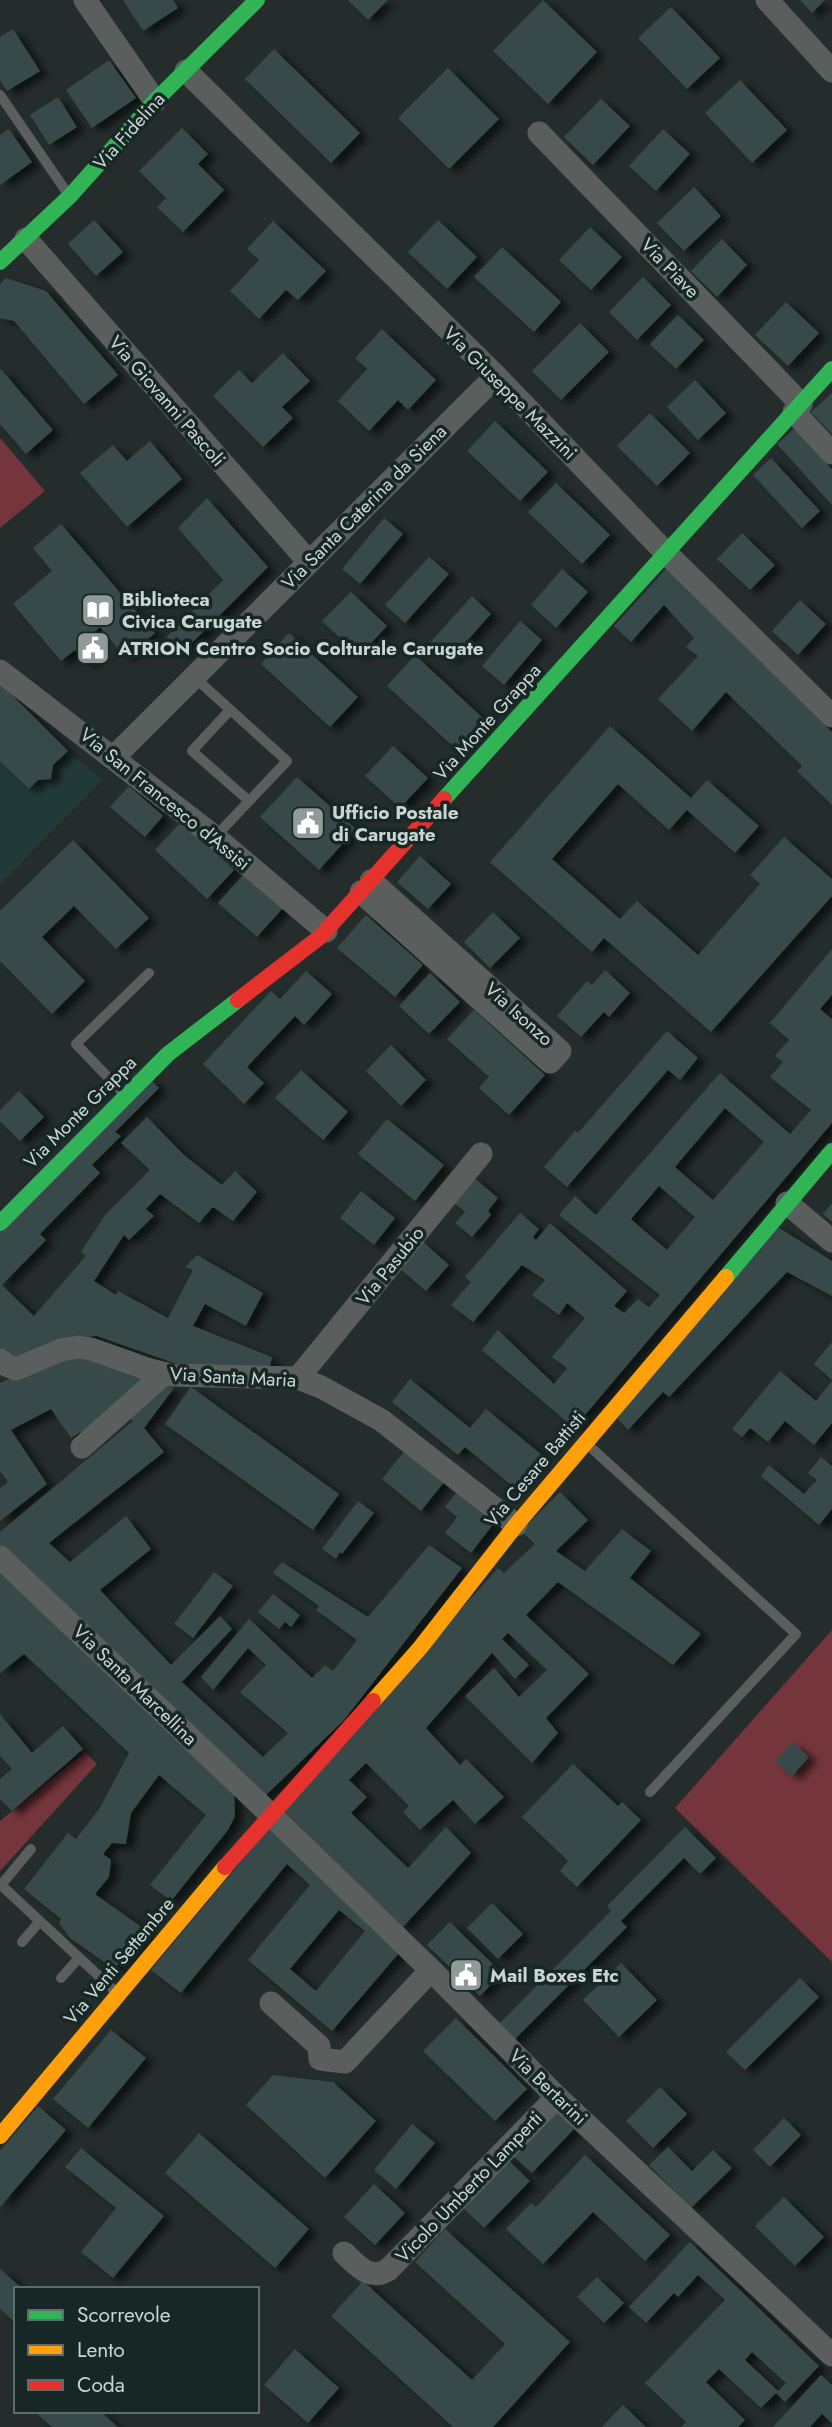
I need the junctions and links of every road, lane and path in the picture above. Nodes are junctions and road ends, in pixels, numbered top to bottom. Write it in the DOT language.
graph roads {
  1 [pos="85,0"];
  2 [pos="257,0"];
  3 [pos="767,0"];
  4 [pos="186,71"];
  5 [pos="832,71"];
  6 [pos="0,95"];
  7 [pos="155,101"];
  8 [pos="539,133"];
  9 [pos="70,196"];
  10 [pos="26,239"];
  11 [pos="0,262"];
  12 [pos="832,369"];
  13 [pos="496,376"];
  14 [pos="797,408"];
  15 [pos="832,453"];
  16 [pos="667,554"];
  17 [pos="309,562"];
  18 [pos="0,671"];
  19 [pos="194,677"];
  20 [pos="230,710"];
  21 [pos="832,716"];
  22 [pos="114,757"];
  23 [pos="249,801"];
  24 [pos="215,836"];
  25 [pos="366,887"];
  26 [pos="326,931"];
  27 [pos="149,973"];
  28 [pos="126,1096"];
  29 [pos="832,1151"];
  30 [pos="481,1154"];
  31 [pos="787,1203"];
  32 [pos="0,1223"];
  33 [pos="832,1241"];
  34 [pos="4,1367"];
  35 [pos="164,1374"];
  36 [pos="298,1378"];
  37 [pos="584,1442"];
  38 [pos="82,1447"];
  39 [pos="516,1525"];
  40 [pos="0,1556"];
  41 [pos="650,1792"];
  42 [pos="270,1814"];
  43 [pos="31,1849"];
  44 [pos="40,1921"];
  45 [pos="22,1942"];
  46 [pos="79,1958"];
  47 [pos="431,1970"];
  48 [pos="61,1978"];
  49 [pos="118,1994"];
  50 [pos="271,2003"];
  51 [pos="557,2097"];
  52 [pos="0,2136"];
  53 [pos="344,2253"];
  54 [pos="832,2355"];
  1 -- 7 [label="street"];
  2 -- 4 [label="street, Via Fidelina"];
  3 -- 5 [label="street"];
  4 -- 7 [label="street, Via Fidelina"];
  4 -- 13 [label="street, Via Giuseppe Mazzini"];
  6 -- 9 [label="lane"];
  7 -- 9 [label="street, Via Fidelina"];
  8 -- 14 [label="street, Via Piave"];
  9 -- 10 [label="street, Via Fidelina"];
  10 -- 11 [label="street, Via Fidelina"];
  10 -- 17 [label="street, Via Giovanni Pascoli"];
  12 -- 14 [label="street, Via Monte Grappa"];
  13 -- 16 [label="street, Via Giuseppe Mazzini"];
  13 -- 17 [label="street, Via Santa Caterina da Siena"];
  14 -- 15 [label="street, Via Piave"];
  14 -- 16 [label="street, Via Monte Grappa"];
  16 -- 21 [label="street, Via Giuseppe Mazzini"];
  16 -- 25 [label="street, Via Monte Grappa"];
  17 -- 19 [label="street, Via Santa Caterina da Siena"];
  18 -- 22 [label="street, Via San Francesco d'Assisi"];
  19 -- 20 [label="lane"];
  19 -- 22 [label="street, Via Santa Caterina da Siena"];
  20 -- 23 [label="lane"];
  20 -- 23 [label="lane"];
  22 -- 24 [label="street, Via San Francesco d'Assisi"];
  23 -- 24 [label="lane"];
  24 -- 26 [label="street, Via San Francesco d'Assisi"];
  25 -- 25 [label="street, Via Isonzo"];
  25 -- 26 [label="street, Via Monte Grappa"];
  26 -- 28 [label="street, Via Monte Grappa"];
  27 -- 28 [label="lane"];
  28 -- 32 [label="street, Via Monte Grappa"];
  29 -- 31 [label="street, Via Cesare Battisti"];
  30 -- 36 [label="street, Via Pasubio"];
  31 -- 33 [label="street"];
  31 -- 37 [label="street, Via Cesare Battisti"];
  34 -- 35 [label="street, Via Santa Maria"];
  35 -- 36 [label="street, Via Santa Maria"];
  35 -- 38 [label="street"];
  36 -- 39 [label="street, Via Santa Maria"];
  37 -- 39 [label="street, Via Cesare Battisti"];
  37 -- 41 [label="lane"];
  39 -- 42 [label="street, Via Cesare Battisti"];
  40 -- 42 [label="street, Via Santa Marcellina"];
  42 -- 47 [label="street, Via Bertarini"];
  42 -- 49 [label="street, Via Venti Settembre"];
  43 -- 44 [label="lane"];
  44 -- 45 [label="lane"];
  44 -- 46 [label="lane"];
  46 -- 48 [label="lane"];
  46 -- 49 [label="lane"];
  47 -- 50 [label="street"];
  47 -- 51 [label="street, Via Bertarini"];
  49 -- 52 [label="street, Via Venti Settembre"];
  51 -- 53 [label="street, Vicolo Umberto Lamperti"];
  51 -- 54 [label="street, Via Bertarini"];
}
